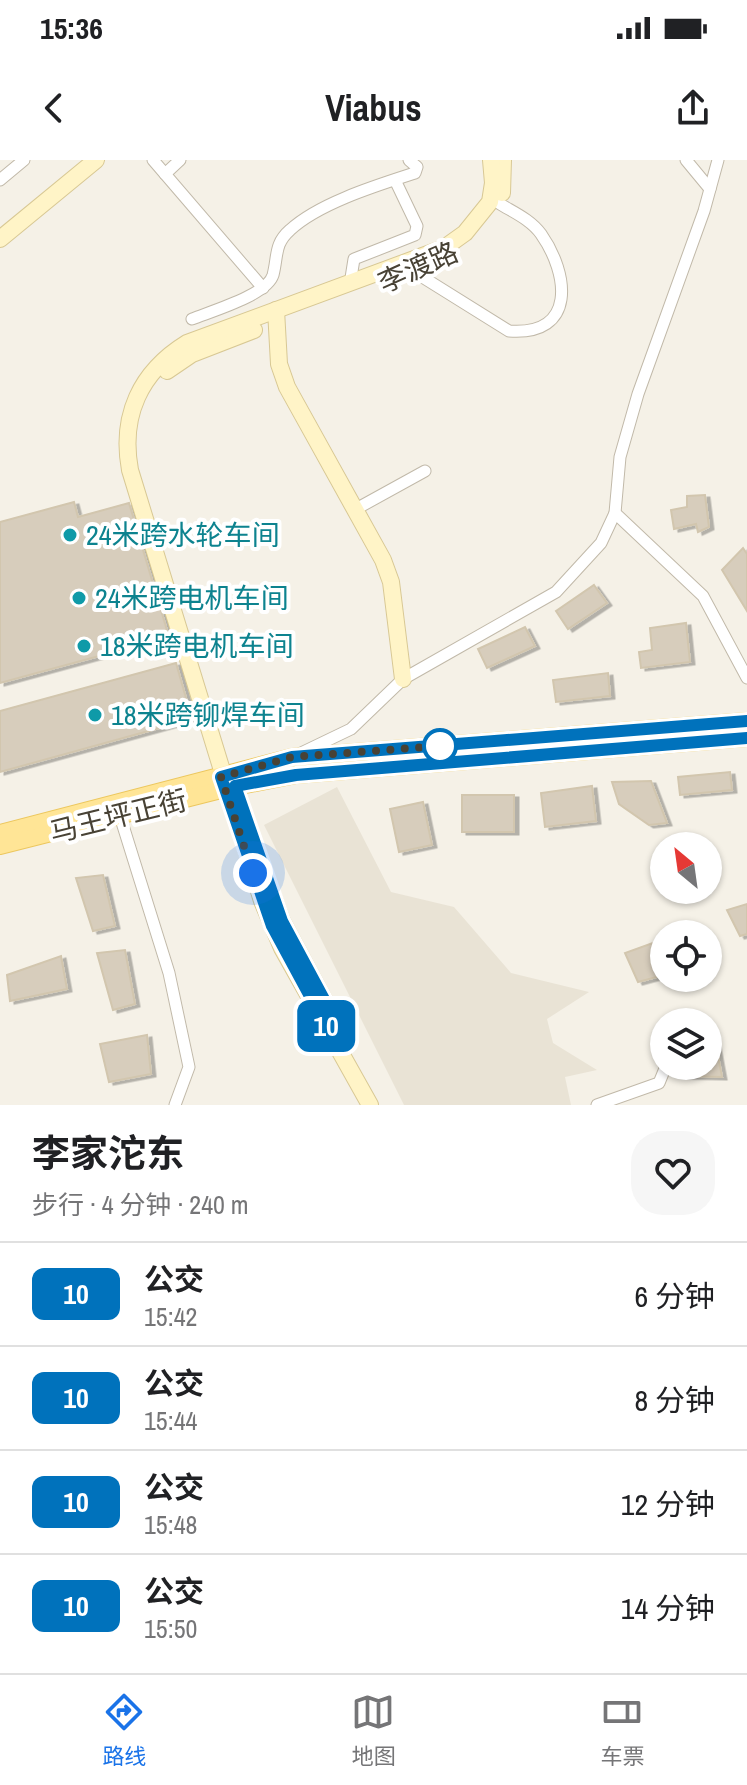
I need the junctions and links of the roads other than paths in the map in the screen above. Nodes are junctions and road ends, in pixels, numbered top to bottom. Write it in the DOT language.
graph roads {
  1 [pos="24,160"];
  2 [pos="79,160"];
  3 [pos="96,160"];
  4 [pos="153,160"];
  5 [pos="180,160"];
  6 [pos="409,160"];
  7 [pos="491,160"];
  8 [pos="503,160"];
  9 [pos="686,160"];
  10 [pos="718,160"];
  11 [pos="165,174"];
  12 [pos="0,180"];
  13 [pos="395,180"];
  14 [pos="710,189"];
  15 [pos="500,204"];
  16 [pos="0,225"];
  17 [pos="0,239"];
  18 [pos="416,273"];
  19 [pos="350,284"];
  20 [pos="263,288"];
  21 [pos="276,316"];
  22 [pos="192,319"];
  23 [pos="425,471"];
  24 [pos="356,509"];
  25 [pos="615,513"];
  26 [pos="747,678"];
  27 [pos="403,679"];
  28 [pos="747,721"];
  29 [pos="747,738"];
  30 [pos="292,757"];
  31 [pos="228,781"];
  32 [pos="120,816"];
  33 [pos="0,833"];
  34 [pos="0,846"];
  35 [pos="660,1080"];
  36 [pos="175,1105"];
  37 [pos="370,1105"];
  38 [pos="383,1105"];
  39 [pos="597,1105"];
  1 -- 12 [label="street"];
  2 -- 16 [label="main road"];
  3 -- 17 [label="main road"];
  4 -- 11 [label="street"];
  5 -- 11 [label="street"];
  6 -- 13 [label="street"];
  7 -- 19 [label="main road, 李渡路"];
  8 -- 15 [label="main road"];
  9 -- 14 [label="street"];
  10 -- 14 [label="street"];
  11 -- 20 [label="street"];
  13 -- 19 [label="street"];
  13 -- 20 [label="street"];
  14 -- 25 [label="street"];
  15 -- 18 [label="main road, 李渡路"];
  15 -- 18 [label="street"];
  18 -- 21 [label="main road, 李渡路"];
  19 -- 21 [label="main road, 李渡路"];
  20 -- 22 [label="street"];
  21 -- 24 [label="main road"];
  21 -- 31 [label="main road"];
  23 -- 24 [label="street"];
  24 -- 27 [label="main road"];
  25 -- 26 [label="street"];
  25 -- 27 [label="street"];
  27 -- 30 [label="street"];
  28 -- 30 [label="main road"];
  29 -- 31 [label="main road"];
  30 -- 31 [label="main road"];
  31 -- 32 [label="main road, 马王坪正街"];
  31 -- 33 [label="main road, 马王坪正街"];
  31 -- 37 [label="main road"];
  31 -- 38 [label="main road"];
  32 -- 34 [label="main road, 马王坪正街"];
  32 -- 36 [label="street"];
  35 -- 39 [label="street"];
}
